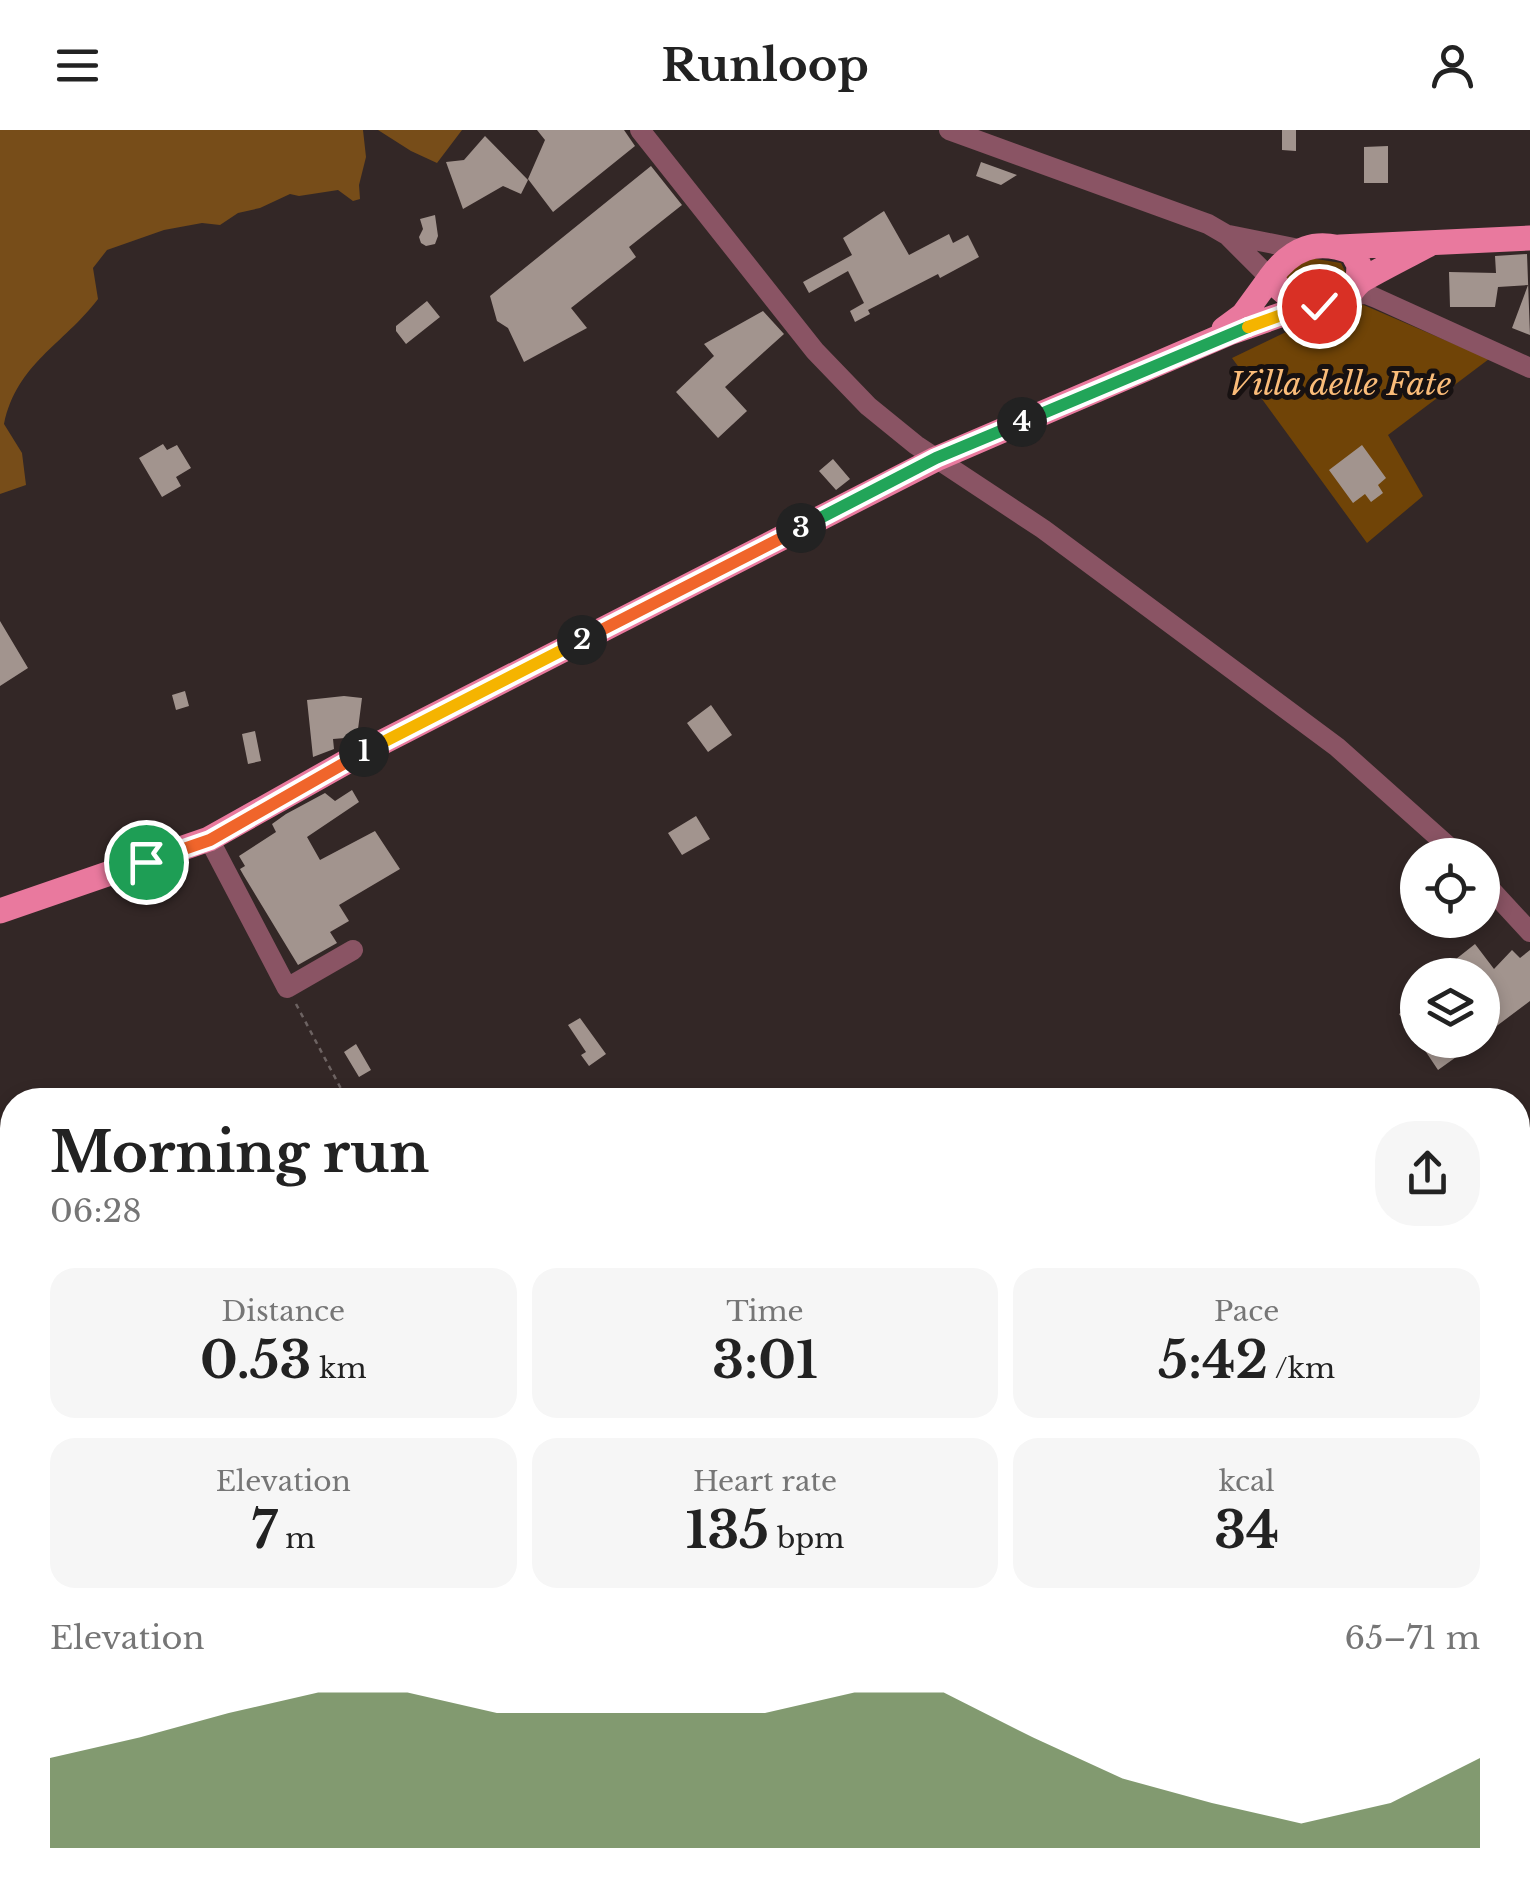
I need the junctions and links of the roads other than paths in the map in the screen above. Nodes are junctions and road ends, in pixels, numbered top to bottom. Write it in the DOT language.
graph roads {
  1 [pos="640,130"];
  2 [pos="949,130"];
  3 [pos="1227,234"];
  4 [pos="1530,238"];
  5 [pos="1428,245"];
  6 [pos="1340,247"];
  7 [pos="1299,249"];
  8 [pos="1270,278"];
  9 [pos="1353,288"];
  10 [pos="1306,306"];
  11 [pos="1206,343"];
  12 [pos="1530,368"];
  13 [pos="936,458"];
  14 [pos="1439,838"];
  15 [pos="210,840"];
  16 [pos="1500,900"];
  17 [pos="0,911"];
  18 [pos="1530,932"];
  19 [pos="354,950"];
  1 -- 13 [label="street"];
  2 -- 3 [label="street"];
  3 -- 7 [label="street"];
  3 -- 8 [label="street"];
  4 -- 5 [label="main road"];
  5 -- 6 [label="main road"];
  5 -- 9 [label="main road"];
  6 -- 7 [label="main road"];
  6 -- 9 [label="main road"];
  7 -- 8 [label="main road"];
  8 -- 10 [label="main road"];
  8 -- 11 [label="main road"];
  9 -- 10 [label="main road"];
  9 -- 12 [label="street"];
  10 -- 11 [label="main road"];
  11 -- 13 [label="main road"];
  13 -- 14 [label="street"];
  13 -- 15 [label="main road"];
  15 -- 17 [label="main road"];
  15 -- 19 [label="street"];
  16 -- 18 [label="street"];
}
